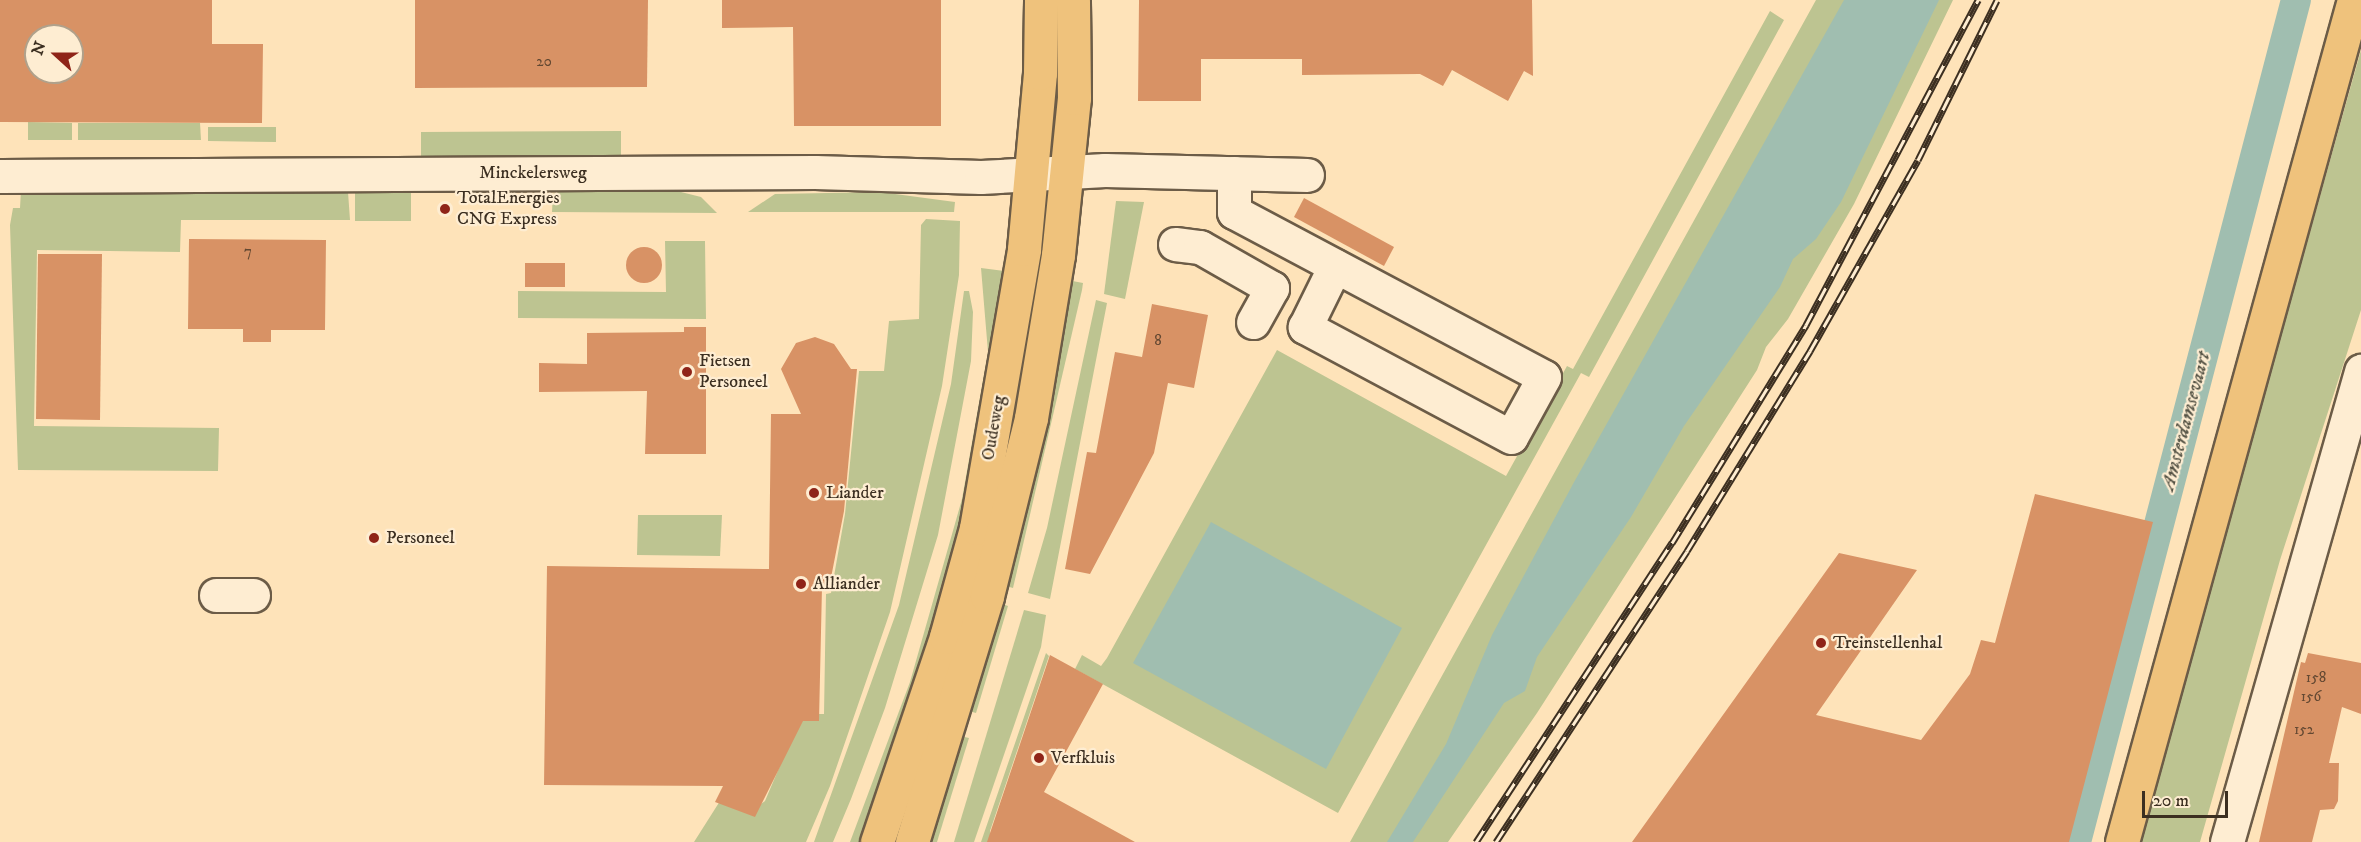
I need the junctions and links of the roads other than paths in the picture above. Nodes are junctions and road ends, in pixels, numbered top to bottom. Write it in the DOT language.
graph roads {
  1 [pos="1041,0"];
  2 [pos="1073,0"];
  3 [pos="2354,0"];
  4 [pos="1066,172"];
  5 [pos="1234,173"];
  6 [pos="1032,174"];
  7 [pos="1307,175"];
  8 [pos="0,176"];
  9 [pos="1175,244"];
  10 [pos="1335,266"];
  11 [pos="1253,322"];
  12 [pos="2361,371"];
  13 [pos="2355,411"];
  14 [pos="216,595"];
  15 [pos="253,595"];
  16 [pos="877,842"];
  17 [pos="912,842"];
  18 [pos="2122,842"];
  19 [pos="2227,842"];
  1 -- 6 [label="main road, Oudeweg"];
  2 -- 4 [label="main road, Oudeweg"];
  3 -- 18 [label="main road"];
  4 -- 5 [label="street, Minckelersweg"];
  4 -- 6 [label="street, Minckelersweg"];
  4 -- 17 [label="main road, Oudeweg"];
  5 -- 7 [label="street, Minckelersweg"];
  5 -- 10 [label="street"];
  6 -- 8 [label="street, Minckelersweg"];
  6 -- 16 [label="main road, Oudeweg"];
  9 -- 11 [label="street"];
  10 -- 10 [label="street"];
  12 -- 13 [label="street"];
  13 -- 19 [label="street"];
  14 -- 15 [label="street"];
}
